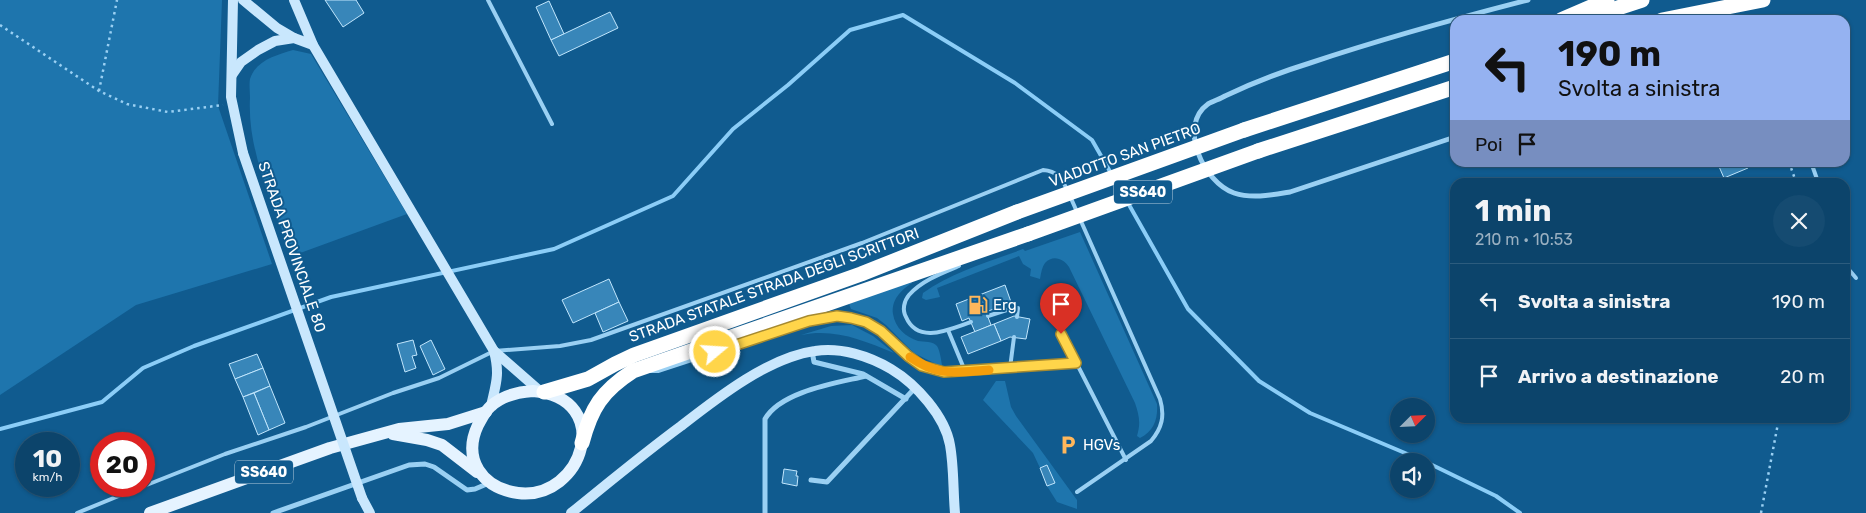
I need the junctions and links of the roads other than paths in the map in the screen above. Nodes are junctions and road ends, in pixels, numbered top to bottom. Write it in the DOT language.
graph roads {
  1 [pos="233,0"];
  2 [pos="242,0"];
  3 [pos="488,0"];
  4 [pos="1528,0"];
  5 [pos="1607,0"];
  6 [pos="1642,0"];
  7 [pos="1729,0"];
  8 [pos="1762,0"];
  9 [pos="293,2"];
  10 [pos="1467,15"];
  11 [pos="1572,15"];
  12 [pos="1596,15"];
  13 [pos="1675,15"];
  14 [pos="1687,15"];
  15 [pos="1450,19"];
  16 [pos="294,38"];
  17 [pos="313,45"];
  18 [pos="1450,63"];
  19 [pos="231,76"];
  20 [pos="1450,89"];
  21 [pos="552,124"];
  22 [pos="1450,138"];
  23 [pos="1017,212"];
  24 [pos="1028,234"];
  25 [pos="974,259"];
  26 [pos="965,263"];
  27 [pos="1850,271"];
  28 [pos="1856,278"];
  29 [pos="988,316"];
  30 [pos="1017,317"];
  31 [pos="1054,319"];
  32 [pos="971,322"];
  33 [pos="948,330"];
  34 [pos="1014,338"];
  35 [pos="494,350"];
  36 [pos="812,351"];
  37 [pos="1076,363"];
  38 [pos="1010,368"];
  39 [pos="965,371"];
  40 [pos="633,372"];
  41 [pos="866,376"];
  42 [pos="915,388"];
  43 [pos="542,392"];
  44 [pos="906,399"];
  45 [pos="488,409"];
  46 [pos="380,434"];
  47 [pos="582,443"];
  48 [pos="1126,460"];
  49 [pos="487,480"];
  50 [pos="812,480"];
  51 [pos="155,481"];
  52 [pos="1077,492"];
  53 [pos="116,497"];
  54 [pos="77,513"];
  55 [pos="150,513"];
  56 [pos="273,513"];
  57 [pos="370,513"];
  58 [pos="570,513"];
  59 [pos="765,513"];
  60 [pos="955,513"];
  1 -- 19 [label="street, STRADA PROVINCIALE 80"];
  2 -- 16 [label="street"];
  3 -- 21 [label="lane"];
  4 -- 10 [label="street"];
  5 -- 11 [label="highway"];
  6 -- 12 [label="highway"];
  7 -- 13 [label="highway"];
  8 -- 14 [label="highway"];
  9 -- 17 [label="street"];
  15 -- 22 [label="street"];
  16 -- 17 [label="street"];
  16 -- 19 [label="street"];
  17 -- 35 [label="street"];
  18 -- 23 [label="highway, VIADOTTO SAN PIETRO / SS640, bridge"];
  19 -- 57 [label="street, STRADA PROVINCIALE 80, bridge"];
  20 -- 24 [label="highway, SS640, bridge"];
  23 -- 43 [label="highway, STRADA STATALE STRADA DEGLI SCRITTORI / SS640"];
  24 -- 25 [label="lane"];
  24 -- 40 [label="highway, SS640"];
  26 -- 33 [label="lane"];
  27 -- 28 [label="lane"];
  29 -- 30 [label="lane"];
  31 -- 37 [label="lane"];
  32 -- 33 [label="lane"];
  33 -- 39 [label="lane"];
  34 -- 38 [label="lane"];
  35 -- 43 [label="street"];
  35 -- 45 [label="street"];
  35 -- 48 [label="lane"];
  35 -- 51 [label="lane"];
  36 -- 41 [label="street"];
  36 -- 42 [label="street"];
  36 -- 58 [label="street"];
  37 -- 38 [label="lane"];
  37 -- 48 [label="lane"];
  38 -- 39 [label="lane"];
  39 -- 40 [label="lane"];
  40 -- 47 [label="highway, SS640"];
  41 -- 44 [label="street"];
  41 -- 59 [label="street"];
  42 -- 44 [label="street"];
  42 -- 60 [label="street"];
  43 -- 45 [label="main road"];
  43 -- 47 [label="main road"];
  44 -- 50 [label="street"];
  45 -- 46 [label="main road"];
  45 -- 49 [label="main road"];
  46 -- 49 [label="main road"];
  46 -- 55 [label="main road, SS640"];
  47 -- 49 [label="main road"];
  48 -- 52 [label="lane"];
  49 -- 56 [label="street"];
  53 -- 54 [label="lane"];
}
